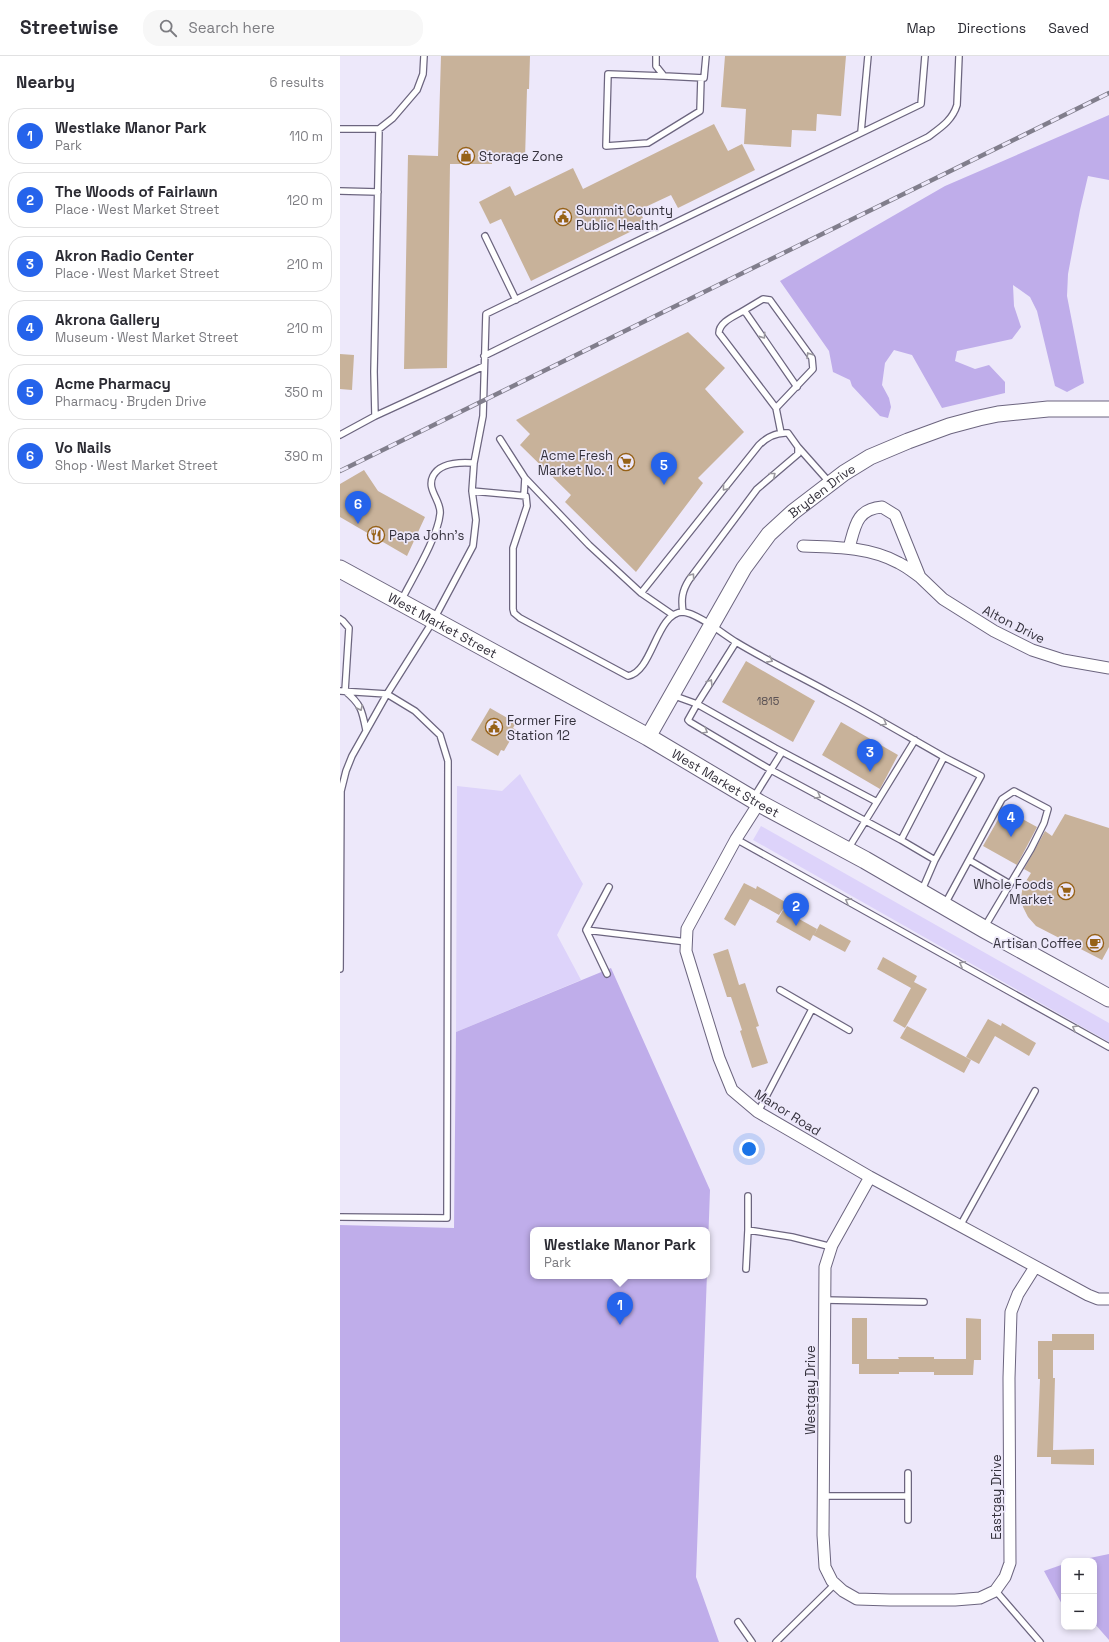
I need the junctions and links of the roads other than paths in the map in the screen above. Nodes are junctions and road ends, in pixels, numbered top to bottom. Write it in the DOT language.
graph roads {
  1 [pos="424,56"];
  2 [pos="656,56"];
  3 [pos="706,56"];
  4 [pos="868,56"];
  5 [pos="925,56"];
  6 [pos="959,56"];
  7 [pos="664,76"];
  8 [pos="701,78"];
  9 [pos="340,129"];
  10 [pos="379,129"];
  11 [pos="861,132"];
  12 [pos="340,191"];
  13 [pos="378,192"];
  14 [pos="485,236"];
  15 [pos="516,300"];
  16 [pos="743,311"];
  17 [pos="484,356"];
  18 [pos="484,366"];
  19 [pos="797,387"];
  20 [pos="776,408"];
  21 [pos="1109,409"];
  22 [pos="375,416"];
  23 [pos="782,433"];
  24 [pos="340,436"];
  25 [pos="500,439"];
  26 [pos="798,447"];
  27 [pos="474,464"];
  28 [pos="525,478"];
  29 [pos="830,483"];
  30 [pos="472,491"];
  31 [pos="524,495"];
  32 [pos="803,546"];
  33 [pos="849,548"];
  34 [pos="340,570"];
  35 [pos="920,577"];
  36 [pos="641,593"];
  37 [pos="400,603"];
  38 [pos="683,612"];
  39 [pos="673,615"];
  40 [pos="340,619"];
  41 [pos="433,621"];
  42 [pos="710,625"];
  43 [pos="736,642"];
  44 [pos="1109,668"];
  45 [pos="342,691"];
  46 [pos="387,694"];
  47 [pos="672,695"];
  48 [pos="697,704"];
  49 [pos="366,730"];
  50 [pos="648,737"];
  51 [pos="915,740"];
  52 [pos="782,752"];
  53 [pos="944,756"];
  54 [pos="771,770"];
  55 [pos="756,801"];
  56 [pos="876,802"];
  57 [pos="865,822"];
  58 [pos="340,828"];
  59 [pos="736,839"];
  60 [pos="900,840"];
  61 [pos="847,850"];
  62 [pos="935,860"];
  63 [pos="969,860"];
  64 [pos="1010,884"];
  65 [pos="609,887"];
  66 [pos="920,893"];
  67 [pos="944,906"];
  68 [pos="984,929"];
  69 [pos="586,930"];
  70 [pos="686,942"];
  71 [pos="340,969"];
  72 [pos="608,974"];
  73 [pos="780,990"];
  74 [pos="1109,998"];
  75 [pos="812,1009"];
  76 [pos="849,1030"];
  77 [pos="1109,1047"];
  78 [pos="1035,1091"];
  79 [pos="758,1112"];
  80 [pos="870,1177"];
  81 [pos="748,1196"];
  82 [pos="340,1217"];
  83 [pos="960,1226"];
  84 [pos="748,1230"];
  85 [pos="832,1247"];
  86 [pos="1035,1267"];
  87 [pos="746,1270"];
  88 [pos="1109,1299"];
  89 [pos="824,1300"];
  90 [pos="924,1302"];
  91 [pos="908,1473"];
  92 [pos="824,1496"];
  93 [pos="908,1496"];
  94 [pos="908,1520"];
  95 [pos="835,1584"];
  96 [pos="995,1590"];
  97 [pos="738,1622"];
  98 [pos="752,1642"];
  99 [pos="776,1642"];
  100 [pos="1040,1642"];
  1 -- 10 [label="lane"];
  2 -- 7 [label="lane"];
  3 -- 8 [label="lane"];
  4 -- 11 [label="lane"];
  5 -- 11 [label="lane"];
  6 -- 17 [label="lane"];
  7 -- 8 [label="lane"];
  7 -- 8 [label="lane"];
  9 -- 10 [label="lane"];
  10 -- 13 [label="lane"];
  11 -- 15 [label="lane"];
  12 -- 13 [label="lane"];
  13 -- 22 [label="lane"];
  14 -- 15 [label="lane"];
  15 -- 17 [label="lane"];
  16 -- 19 [label="lane, one-way"];
  19 -- 16 [label="lane, one-way"];
  16 -- 20 [label="lane"];
  17 -- 18 [label="lane"];
  18 -- 22 [label="lane"];
  18 -- 27 [label="lane"];
  19 -- 20 [label="lane"];
  20 -- 23 [label="lane"];
  21 -- 29 [label="street, Bryden Drive"];
  22 -- 24 [label="lane"];
  23 -- 26 [label="lane"];
  23 -- 36 [label="lane, one-way"];
  25 -- 28 [label="lane"];
  26 -- 29 [label="lane"];
  38 -- 26 [label="lane, one-way"];
  27 -- 30 [label="lane"];
  27 -- 37 [label="lane"];
  28 -- 31 [label="lane"];
  28 -- 36 [label="lane"];
  29 -- 42 [label="street, Bryden Drive"];
  30 -- 31 [label="lane"];
  30 -- 41 [label="lane"];
  31 -- 39 [label="lane"];
  32 -- 33 [label="street"];
  33 -- 35 [label="street, Alton Drive"];
  33 -- 35 [label="street, Alton Drive"];
  34 -- 37 [label="main road, West Market Street"];
  35 -- 44 [label="street, Alton Drive"];
  36 -- 39 [label="lane"];
  37 -- 41 [label="main road, West Market Street"];
  38 -- 39 [label="lane"];
  38 -- 42 [label="lane"];
  40 -- 45 [label="lane"];
  41 -- 46 [label="lane"];
  41 -- 50 [label="main road, West Market Street"];
  42 -- 43 [label="lane"];
  42 -- 47 [label="street, Bryden Drive"];
  48 -- 43 [label="lane, one-way"];
  43 -- 51 [label="lane, one-way"];
  45 -- 46 [label="lane"];
  45 -- 49 [label="lane, one-way"];
  46 -- 49 [label="lane"];
  46 -- 82 [label="lane"];
  47 -- 48 [label="lane"];
  47 -- 50 [label="street, Bryden Drive"];
  48 -- 52 [label="lane"];
  48 -- 54 [label="lane, one-way"];
  49 -- 58 [label="lane"];
  50 -- 55 [label="main road, West Market Street"];
  51 -- 53 [label="lane"];
  51 -- 56 [label="lane"];
  52 -- 54 [label="lane"];
  52 -- 56 [label="lane"];
  53 -- 60 [label="lane"];
  53 -- 62 [label="lane"];
  54 -- 55 [label="lane"];
  54 -- 57 [label="lane, one-way"];
  55 -- 59 [label="street, Manor Road"];
  55 -- 61 [label="main road, West Market Street"];
  56 -- 57 [label="lane"];
  57 -- 60 [label="lane"];
  57 -- 61 [label="lane"];
  58 -- 71 [label="lane"];
  59 -- 70 [label="street, Manor Road"];
  77 -- 59 [label="lane, one-way"];
  60 -- 62 [label="lane"];
  61 -- 66 [label="main road, West Market Street"];
  62 -- 66 [label="lane"];
  63 -- 64 [label="lane"];
  63 -- 64 [label="lane"];
  63 -- 67 [label="lane"];
  64 -- 68 [label="lane"];
  65 -- 69 [label="lane"];
  66 -- 67 [label="main road, West Market Street"];
  67 -- 68 [label="main road, West Market Street"];
  68 -- 74 [label="main road, West Market Street"];
  69 -- 70 [label="lane"];
  69 -- 72 [label="lane"];
  70 -- 79 [label="street, Manor Road"];
  73 -- 75 [label="lane"];
  75 -- 76 [label="lane"];
  75 -- 79 [label="lane"];
  78 -- 83 [label="lane"];
  79 -- 80 [label="street, Manor Road"];
  80 -- 83 [label="street, Manor Road"];
  80 -- 85 [label="street, Westgay Drive"];
  81 -- 84 [label="lane"];
  83 -- 86 [label="street, Manor Road"];
  84 -- 85 [label="lane"];
  84 -- 87 [label="lane"];
  85 -- 89 [label="street, Westgay Drive"];
  86 -- 88 [label="street, Manor Road"];
  86 -- 96 [label="street, Eastgay Drive"];
  89 -- 90 [label="lane"];
  89 -- 92 [label="street, Westgay Drive"];
  91 -- 93 [label="lane"];
  92 -- 93 [label="lane"];
  92 -- 95 [label="street, Westgay Drive"];
  93 -- 94 [label="lane"];
  95 -- 96 [label="street, Westgay Drive"];
  95 -- 99 [label="lane"];
  96 -- 100 [label="lane"];
  97 -- 98 [label="lane"];
}
